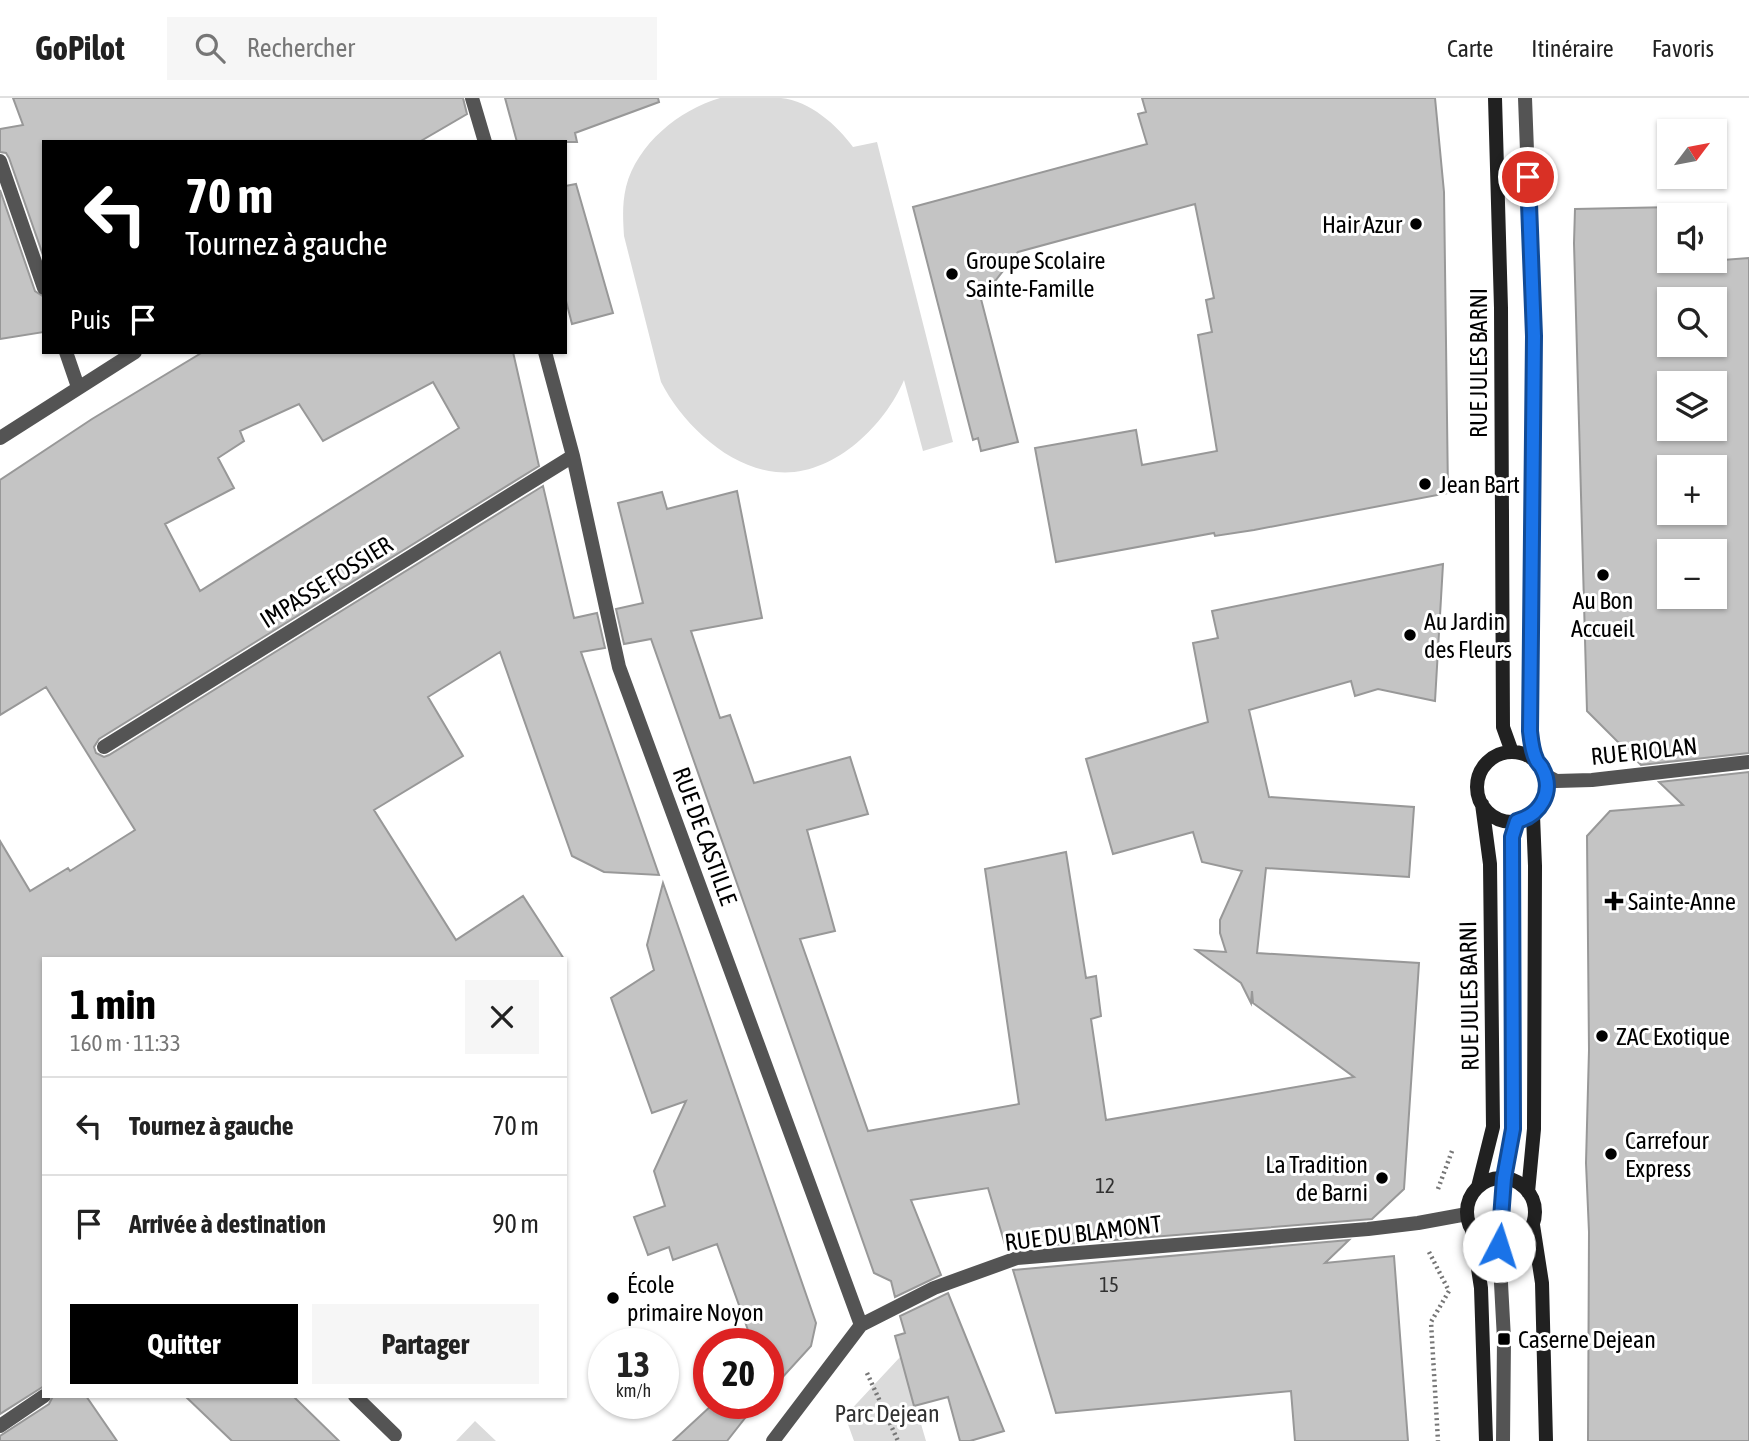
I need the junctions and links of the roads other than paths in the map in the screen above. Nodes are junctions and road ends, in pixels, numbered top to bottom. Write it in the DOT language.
graph roads {
  1 [pos="472,98"];
  2 [pos="1495,98"];
  3 [pos="1525,98"];
  4 [pos="482,140"];
  5 [pos="0,161"];
  6 [pos="42,282"];
  7 [pos="67,354"];
  8 [pos="132,354"];
  9 [pos="546,354"];
  10 [pos="78,387"];
  11 [pos="0,438"];
  12 [pos="573,456"];
  13 [pos="104,747"];
  14 [pos="1512,752"];
  15 [pos="1536,760"];
  16 [pos="1749,762"];
  17 [pos="1545,775"];
  18 [pos="1482,804"];
  19 [pos="1533,815"];
  20 [pos="1517,821"];
  21 [pos="1504,1178"];
  22 [pos="1478,1187"];
  23 [pos="1528,1192"];
  24 [pos="1469,1222"];
  25 [pos="1533,1225"];
  26 [pos="1499,1246"];
  27 [pos="861,1325"];
  28 [pos="42,1397"];
  29 [pos="357,1398"];
  30 [pos="0,1426"];
  31 [pos="395,1435"];
  32 [pos="773,1441"];
  33 [pos="1486,1441"];
  34 [pos="1503,1441"];
  35 [pos="1546,1441"];
  1 -- 4 [label="street"];
  2 -- 14 [label="main road, RUE JULES BARNI"];
  3 -- 15 [label="street"];
  5 -- 6 [label="street"];
  7 -- 10 [label="street"];
  8 -- 10 [label="street"];
  9 -- 12 [label="street, RUE DE CASTILLE"];
  10 -- 11 [label="street"];
  12 -- 13 [label="street, IMPASSE FOSSIER"];
  12 -- 27 [label="street, RUE DE CASTILLE"];
  14 -- 15 [label="main road"];
  14 -- 18 [label="main road"];
  15 -- 17 [label="main road"];
  16 -- 17 [label="street, RUE RIOLAN"];
  17 -- 19 [label="main road"];
  18 -- 20 [label="main road"];
  18 -- 22 [label="main road, RUE JULES BARNI"];
  19 -- 20 [label="main road"];
  19 -- 23 [label="main road"];
  20 -- 21 [label="street"];
  21 -- 22 [label="main road"];
  21 -- 23 [label="main road"];
  21 -- 26 [label="street"];
  22 -- 24 [label="main road, RUE JULES BARNI"];
  23 -- 25 [label="main road"];
  24 -- 26 [label="main road"];
  24 -- 27 [label="street, RUE DU BLAMONT"];
  24 -- 33 [label="main road"];
  25 -- 26 [label="main road"];
  25 -- 35 [label="main road"];
  26 -- 34 [label="street"];
  27 -- 32 [label="street, RUE DU BLAMONT"];
  28 -- 30 [label="street"];
  29 -- 31 [label="street"];
}
